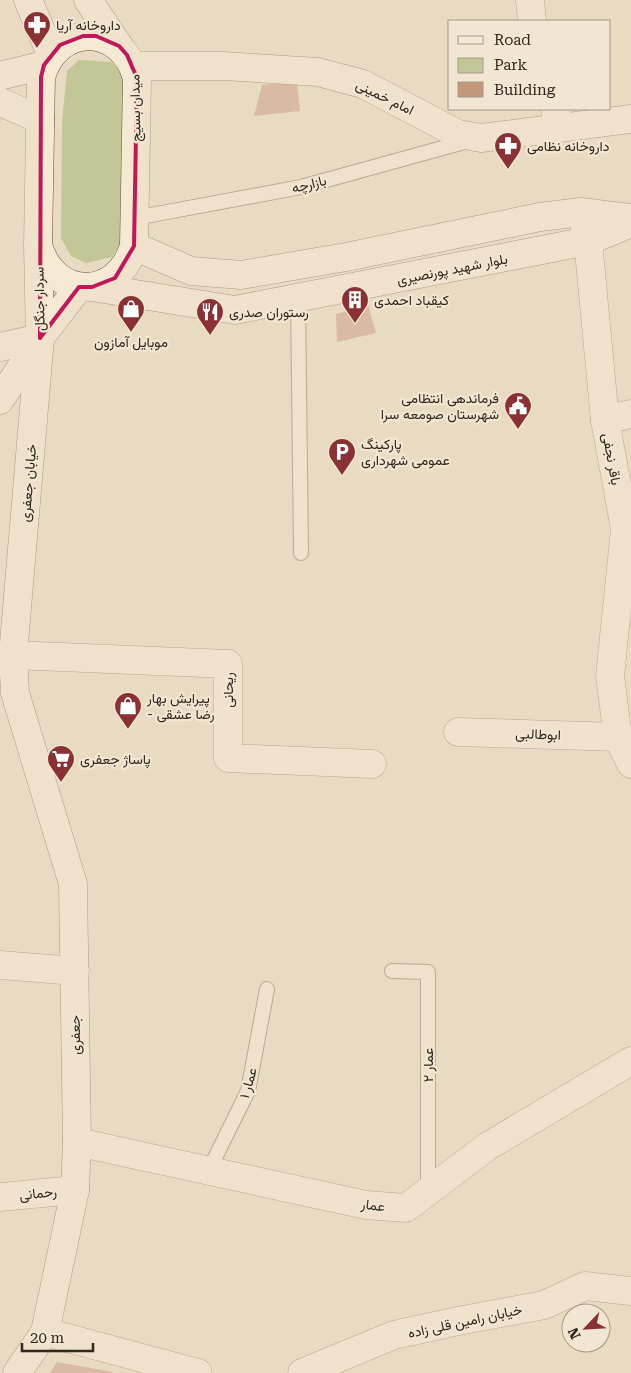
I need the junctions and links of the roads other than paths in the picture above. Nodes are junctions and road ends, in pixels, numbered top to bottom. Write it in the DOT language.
graph roads {
  1 [pos="28,0"];
  2 [pos="88,0"];
  3 [pos="530,0"];
  4 [pos="532,20"];
  5 [pos="126,56"];
  6 [pos="48,59"];
  7 [pos="0,76"];
  8 [pos="0,102"];
  9 [pos="40,118"];
  10 [pos="557,118"];
  11 [pos="631,119"];
  12 [pos="481,138"];
  13 [pos="581,212"];
  14 [pos="135,218"];
  15 [pos="631,218"];
  16 [pos="631,223"];
  17 [pos="588,241"];
  18 [pos="38,245"];
  19 [pos="134,246"];
  20 [pos="86,287"];
  21 [pos="298,298"];
  22 [pos="40,338"];
  23 [pos="0,347"];
  24 [pos="0,400"];
  25 [pos="631,414"];
  26 [pos="605,420"];
  27 [pos="302,553"];
  28 [pos="13,655"];
  29 [pos="7,686"];
  30 [pos="458,732"];
  31 [pos="618,737"];
  32 [pos="372,764"];
  33 [pos="631,764"];
  34 [pos="0,965"];
  35 [pos="74,971"];
  36 [pos="392,971"];
  37 [pos="268,989"];
  38 [pos="631,1061"];
  39 [pos="77,1142"];
  40 [pos="208,1170"];
  41 [pos="75,1190"];
  42 [pos="428,1194"];
  43 [pos="0,1197"];
  44 [pos="631,1291"];
  45 [pos="45,1332"];
  46 [pos="17,1373"];
  47 [pos="198,1373"];
  48 [pos="302,1373"];
  1 -- 6 [label="main road"];
  2 -- 5 [label="main road"];
  3 -- 4 [label="main road"];
  5 -- 6 [label="main road"];
  5 -- 12 [label="main road, امام خمینی"];
  5 -- 14 [label="main road, میدان بسیج"];
  6 -- 7 [label="main road"];
  6 -- 9 [label="main road"];
  8 -- 9 [label="main road"];
  9 -- 18 [label="main road"];
  10 -- 11 [label="main road, امام خمینی"];
  10 -- 12 [label="main road, امام خمینی"];
  12 -- 14 [label="lane, بازارچه"];
  13 -- 15 [label="main road"];
  13 -- 17 [label="main road, باقر نجفی"];
  13 -- 19 [label="main road"];
  14 -- 19 [label="main road, میدان بسیج"];
  16 -- 17 [label="main road, بلوار شهید پورنصیری"];
  17 -- 21 [label="main road, بلوار شهید پورنصیری"];
  17 -- 26 [label="main road, باقر نجفی"];
  18 -- 20 [label="main road"];
  18 -- 22 [label="main road, سردار جنگل"];
  19 -- 20 [label="main road, میدان بسیج"];
  20 -- 21 [label="main road, بلوار شهید پورنصیری"];
  20 -- 22 [label="main road"];
  21 -- 27 [label="lane"];
  22 -- 23 [label="main road"];
  22 -- 24 [label="main road, سردار جنگل"];
  22 -- 28 [label="main road, خیابان جعفری"];
  25 -- 26 [label="main road"];
  26 -- 31 [label="main road, باقر نجفی"];
  28 -- 29 [label="main road, خیابان جعفری"];
  28 -- 32 [label="main road, ریحانی"];
  29 -- 35 [label="main road, جعفری"];
  30 -- 31 [label="main road, ابوطالبی"];
  31 -- 33 [label="main road, باقر نجفی"];
  34 -- 35 [label="main road"];
  35 -- 39 [label="main road, جعفری"];
  36 -- 42 [label="lane, عمار ۲"];
  37 -- 40 [label="lane, عمار ۱"];
  38 -- 42 [label="main road, عمار"];
  39 -- 40 [label="main road, عمار"];
  39 -- 41 [label="main road, جعفری"];
  40 -- 42 [label="main road, عمار"];
  41 -- 43 [label="main road, رحمانی"];
  41 -- 45 [label="main road, جعفری"];
  44 -- 48 [label="main road, خیابان رامین قلی زاده"];
  45 -- 46 [label="main road, جعفری"];
  45 -- 47 [label="main road"];
}
